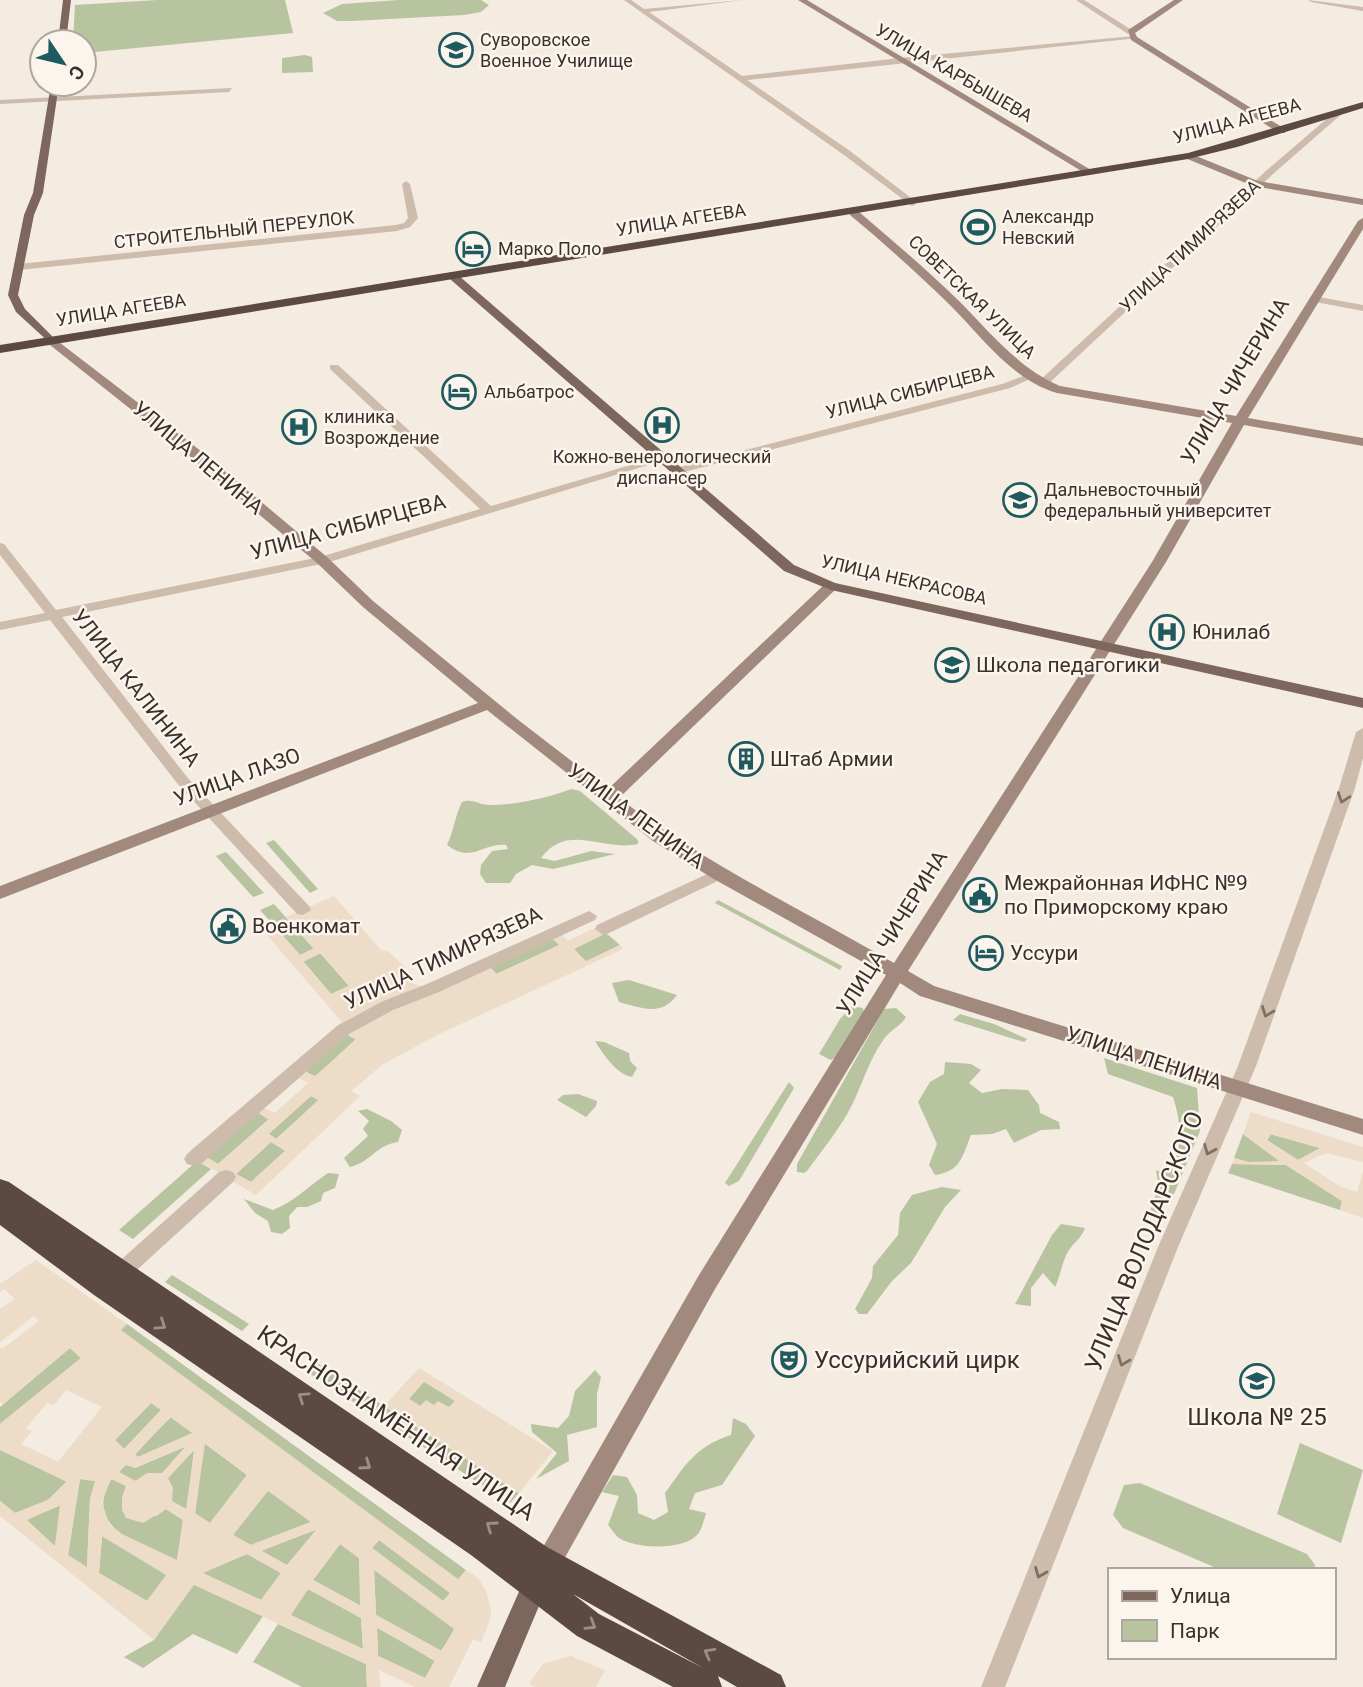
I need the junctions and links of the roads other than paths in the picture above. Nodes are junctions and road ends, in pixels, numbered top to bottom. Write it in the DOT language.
graph roads {
  1 [pos="66,0"];
  2 [pos="628,0"];
  3 [pos="740,0"];
  4 [pos="802,0"];
  5 [pos="1079,0"];
  6 [pos="1179,0"];
  7 [pos="1311,0"];
  8 [pos="1363,9"];
  9 [pos="644,11"];
  10 [pos="63,28"];
  11 [pos="1132,35"];
  12 [pos="900,60"];
  13 [pos="738,79"];
  14 [pos="229,90"];
  15 [pos="53,99"];
  16 [pos="0,102"];
  17 [pos="1363,104"];
  18 [pos="1340,112"];
  19 [pos="1282,131"];
  20 [pos="1188,156"];
  21 [pos="1091,173"];
  22 [pos="406,184"];
  23 [pos="1256,184"];
  24 [pos="1363,202"];
  25 [pos="912,203"];
  26 [pos="854,212"];
  27 [pos="1363,221"];
  28 [pos="19,267"];
  29 [pos="454,277"];
  30 [pos="1314,299"];
  31 [pos="1363,308"];
  32 [pos="51,341"];
  33 [pos="0,349"];
  34 [pos="334,367"];
  35 [pos="1030,377"];
  36 [pos="1042,384"];
  37 [pos="1242,421"];
  38 [pos="1363,442"];
  39 [pos="662,459"];
  40 [pos="676,471"];
  41 [pos="489,511"];
  42 [pos="0,547"];
  43 [pos="322,560"];
  44 [pos="831,586"];
  45 [pos="52,614"];
  46 [pos="0,626"];
  47 [pos="1104,646"];
  48 [pos="1363,703"];
  49 [pos="490,705"];
  50 [pos="1363,732"];
  51 [pos="609,798"];
  52 [pos="212,811"];
  53 [pos="718,874"];
  54 [pos="0,893"];
  55 [pos="303,910"];
  56 [pos="589,916"];
  57 [pos="603,929"];
  58 [pos="896,974"];
  59 [pos="1236,1088"];
  60 [pos="1363,1127"];
  61 [pos="194,1159"];
  62 [pos="226,1177"];
  63 [pos="0,1189"];
  64 [pos="0,1211"];
  65 [pos="120,1273"];
  66 [pos="541,1575"];
  67 [pos="491,1687"];
  68 [pos="706,1687"];
  69 [pos="769,1687"];
  70 [pos="993,1687"];
  1 -- 10 [label="main road"];
  2 -- 9 [label="street"];
  3 -- 9 [label="street"];
  4 -- 12 [label="main road, УЛИЦА КАРБЫШЕВА"];
  5 -- 11 [label="street"];
  6 -- 11 [label="main road"];
  7 -- 8 [label="street"];
  9 -- 13 [label="street"];
  11 -- 12 [label="street"];
  11 -- 19 [label="main road"];
  12 -- 13 [label="street"];
  12 -- 21 [label="main road, УЛИЦА КАРБЫШЕВА"];
  13 -- 25 [label="street"];
  14 -- 15 [label="street"];
  15 -- 16 [label="street"];
  15 -- 28 [label="main road"];
  17 -- 18 [label="highway, УЛИЦА АГЕЕВА"];
  18 -- 19 [label="highway, УЛИЦА АГЕЕВА"];
  18 -- 23 [label="street, УЛИЦА ТИМИРЯЗЕВА"];
  19 -- 20 [label="highway, УЛИЦА АГЕЕВА"];
  20 -- 21 [label="highway, УЛИЦА АГЕЕВА"];
  20 -- 23 [label="main road"];
  21 -- 25 [label="highway, УЛИЦА АГЕЕВА"];
  22 -- 28 [label="street, СТРОИТЕЛЬНЫЙ ПЕРЕУЛОК"];
  23 -- 24 [label="main road"];
  23 -- 36 [label="street, УЛИЦА ТИМИРЯЗЕВА"];
  25 -- 26 [label="highway, УЛИЦА АГЕЕВА"];
  26 -- 29 [label="highway, УЛИЦА АГЕЕВА"];
  26 -- 35 [label="main road, СОВЕТСКАЯ УЛИЦА"];
  27 -- 30 [label="main road, УЛИЦА ЧИЧЕРИНА"];
  28 -- 32 [label="main road"];
  29 -- 32 [label="highway, УЛИЦА АГЕЕВА"];
  29 -- 39 [label="main road, УЛИЦА НЕКРАСОВА"];
  30 -- 31 [label="street"];
  30 -- 37 [label="main road, УЛИЦА ЧИЧЕРИНА"];
  32 -- 33 [label="highway, УЛИЦА АГЕЕВА"];
  32 -- 43 [label="main road, УЛИЦА ЛЕНИНА"];
  34 -- 41 [label="street"];
  35 -- 36 [label="main road, СОВЕТСКАЯ УЛИЦА"];
  35 -- 40 [label="street, УЛИЦА СИБИРЦЕВА"];
  36 -- 37 [label="main road, СОВЕТСКАЯ УЛИЦА"];
  37 -- 38 [label="main road, СОВЕТСКАЯ УЛИЦА"];
  37 -- 47 [label="main road, УЛИЦА ЧИЧЕРИНА"];
  39 -- 40 [label="main road, УЛИЦА НЕКРАСОВА"];
  39 -- 41 [label="street, УЛИЦА СИБИРЦЕВА"];
  40 -- 44 [label="main road, УЛИЦА НЕКРАСОВА"];
  41 -- 43 [label="street, УЛИЦА СИБИРЦЕВА"];
  42 -- 45 [label="street, УЛИЦА КАЛИНИНА"];
  43 -- 45 [label="street, УЛИЦА СИБИРЦЕВА"];
  43 -- 49 [label="main road, УЛИЦА ЛЕНИНА"];
  44 -- 47 [label="main road, УЛИЦА НЕКРАСОВА"];
  44 -- 51 [label="main road"];
  45 -- 46 [label="street, УЛИЦА СИБИРЦЕВА"];
  45 -- 52 [label="street, УЛИЦА КАЛИНИНА"];
  47 -- 48 [label="main road, УЛИЦА НЕКРАСОВА"];
  47 -- 58 [label="main road, УЛИЦА ЧИЧЕРИНА"];
  49 -- 51 [label="main road, УЛИЦА ЛЕНИНА"];
  49 -- 52 [label="main road, УЛИЦА ЛАЗО"];
  50 -- 59 [label="street, УЛИЦА ВОЛОДАРСКОГО, one-way"];
  51 -- 53 [label="main road, УЛИЦА ЛЕНИНА"];
  52 -- 54 [label="main road, УЛИЦА ЛАЗО"];
  52 -- 55 [label="street, УЛИЦА КАЛИНИНА"];
  53 -- 57 [label="street"];
  53 -- 58 [label="main road, УЛИЦА ЛЕНИНА"];
  56 -- 61 [label="street, УЛИЦА ТИМИРЯЗЕВА"];
  58 -- 59 [label="main road, УЛИЦА ЛЕНИНА"];
  58 -- 66 [label="main road, УЛИЦА ЧИЧЕРИНА"];
  59 -- 60 [label="main road, УЛИЦА ЛЕНИНА"];
  59 -- 70 [label="street, УЛИЦА ВОЛОДАРСКОГО, one-way"];
  62 -- 65 [label="street"];
  63 -- 65 [label="highway, КРАСНОЗНАМЁННАЯ УЛИЦА"];
  64 -- 66 [label="highway, КРАСНОЗНАМЁННАЯ УЛИЦА, one-way"];
  66 -- 65 [label="highway, КРАСНОЗНАМЁННАЯ УЛИЦА, one-way"];
  66 -- 67 [label="main road, УЛИЦА ЧИЧЕРИНА"];
  66 -- 68 [label="highway, КРАСНОЗНАМЁННАЯ УЛИЦА, one-way"];
  69 -- 66 [label="highway, КРАСНОЗНАМЁННАЯ УЛИЦА, one-way"];
}
